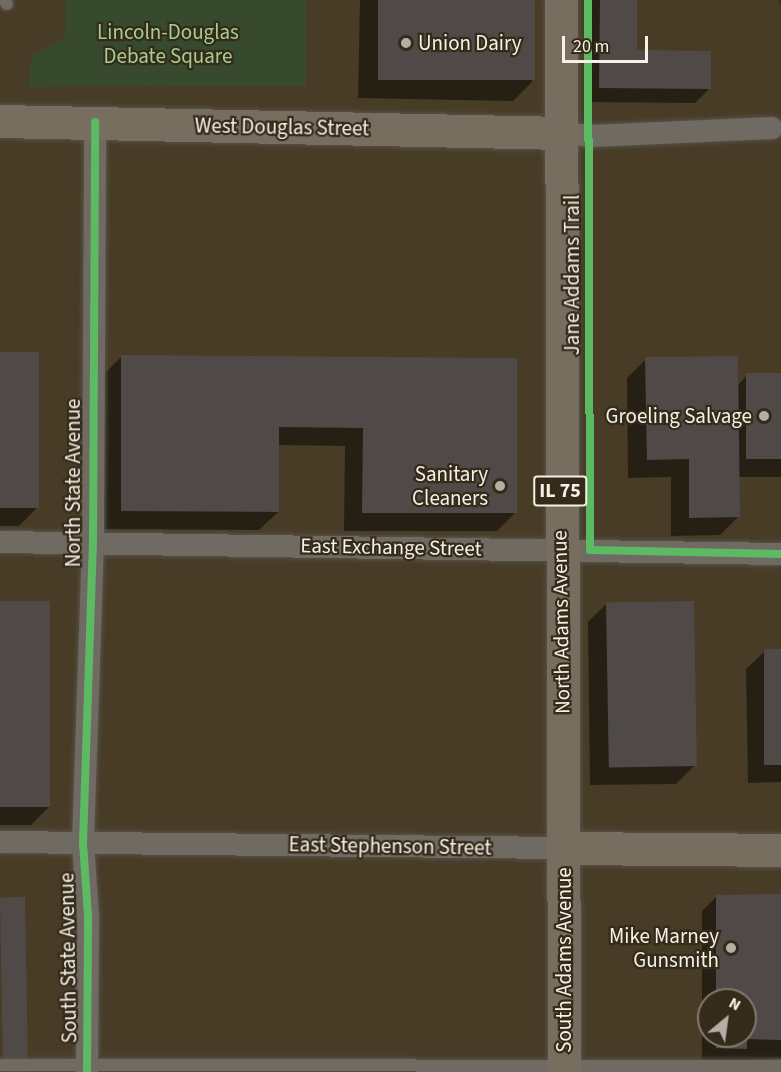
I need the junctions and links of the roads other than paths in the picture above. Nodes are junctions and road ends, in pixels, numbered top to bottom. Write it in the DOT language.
graph roads {
  1 [pos="561,0"];
  2 [pos="0,121"];
  3 [pos="95,122"];
  4 [pos="772,128"];
  5 [pos="564,133"];
  6 [pos="0,542"];
  7 [pos="93,543"];
  8 [pos="560,549"];
  9 [pos="781,555"];
  10 [pos="0,842"];
  11 [pos="83,843"];
  12 [pos="564,848"];
  13 [pos="781,849"];
  14 [pos="0,1065"];
  15 [pos="781,1066"];
  16 [pos="87,1069"];
  17 [pos="564,1070"];
  1 -- 5 [label="main road, North Adams Avenue / IL 75"];
  2 -- 3 [label="main road, West Douglas Street"];
  3 -- 5 [label="main road, West Douglas Street"];
  3 -- 7 [label="street, North State Avenue"];
  4 -- 5 [label="street"];
  5 -- 8 [label="main road, North Adams Avenue / IL 75"];
  6 -- 7 [label="street, East Exchange Street"];
  7 -- 8 [label="street, East Exchange Street"];
  7 -- 11 [label="street, North State Avenue"];
  8 -- 9 [label="street, East Exchange Street"];
  8 -- 12 [label="main road, North Adams Avenue / IL 75"];
  10 -- 11 [label="street, East Stephenson Street"];
  11 -- 12 [label="street, East Stephenson Street"];
  11 -- 16 [label="street, South State Avenue"];
  12 -- 13 [label="main road, East Stephenson Street"];
  12 -- 17 [label="main road, South Adams Avenue / IL 75"];
  14 -- 16 [label="lane"];
  15 -- 17 [label="lane"];
  16 -- 17 [label="lane"];
}
